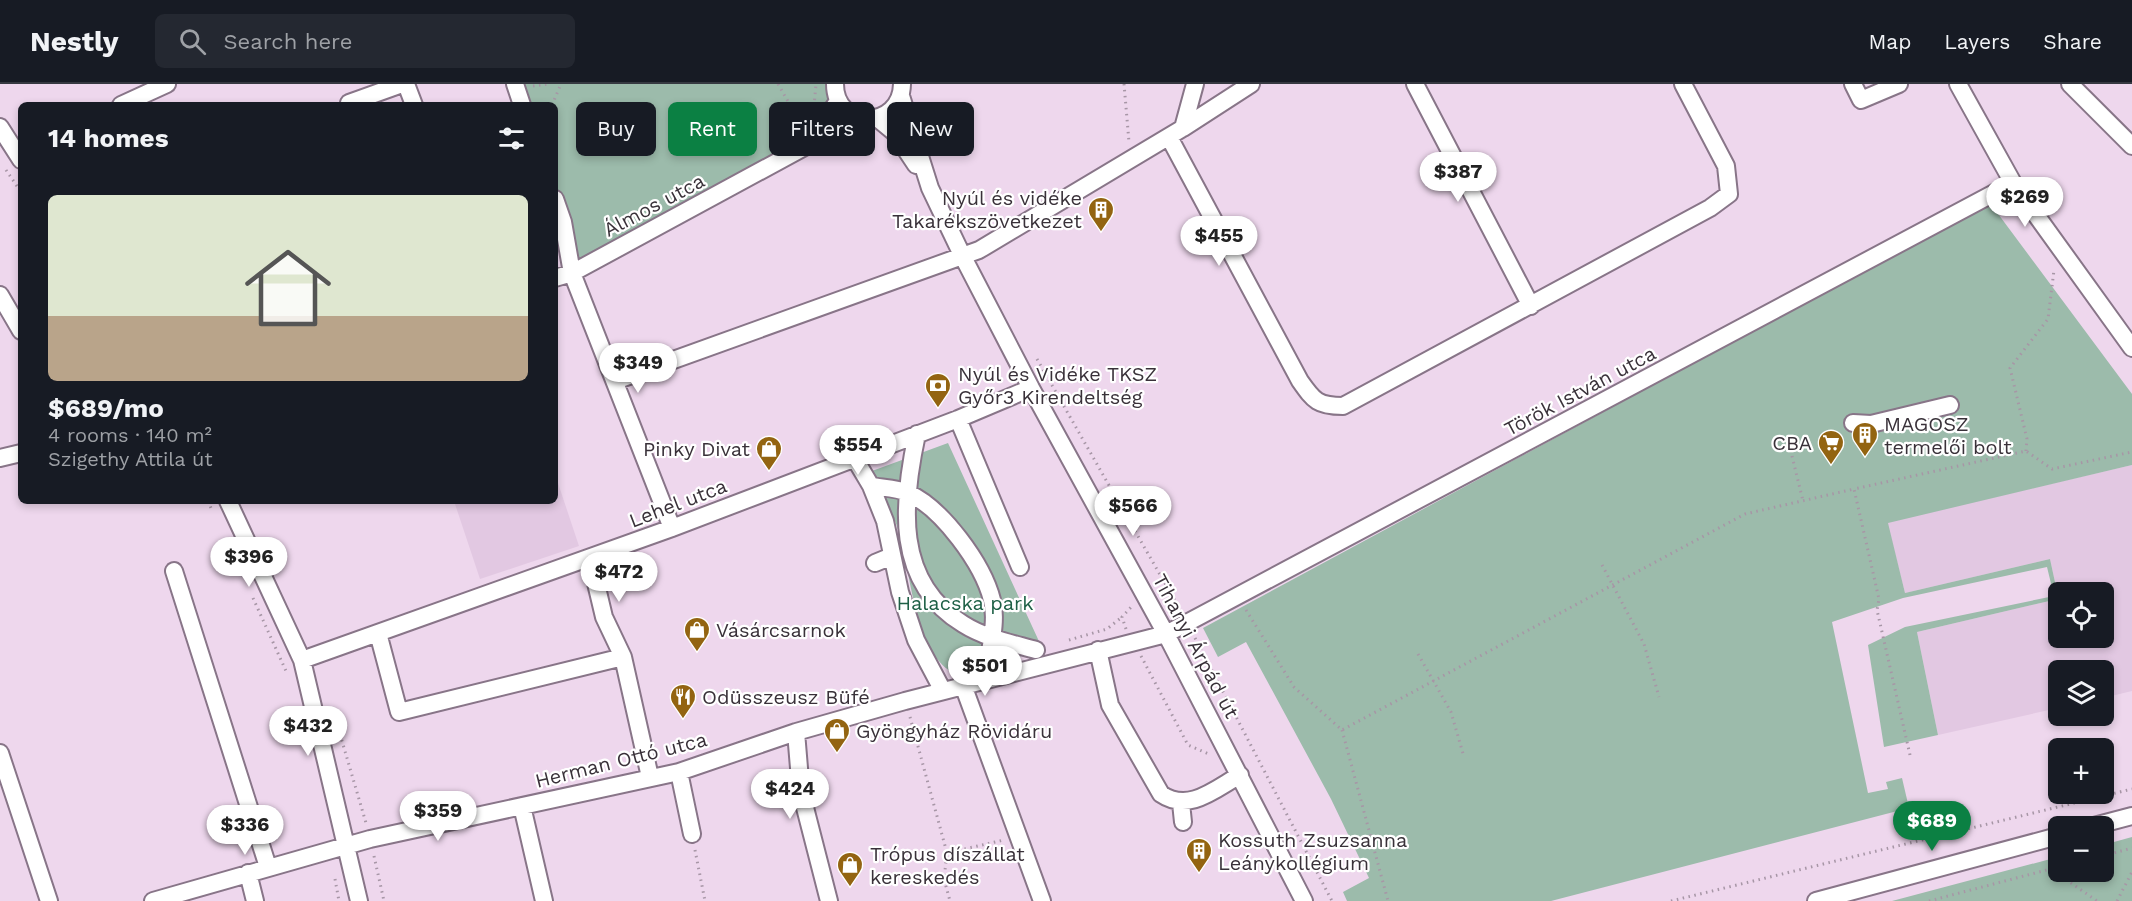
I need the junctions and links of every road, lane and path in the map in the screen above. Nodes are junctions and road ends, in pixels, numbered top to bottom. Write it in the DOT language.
graph roads {
  1 [pos="167,84"];
  2 [pos="404,84"];
  3 [pos="515,84"];
  4 [pos="561,84"];
  5 [pos="778,84"];
  6 [pos="835,84"];
  7 [pos="1124,84"];
  8 [pos="1195,84"];
  9 [pos="1251,84"];
  10 [pos="1415,84"];
  11 [pos="1683,84"];
  12 [pos="1853,84"];
  13 [pos="1899,84"];
  14 [pos="1958,84"];
  15 [pos="2070,84"];
  16 [pos="901,90"];
  17 [pos="838,101"];
  18 [pos="128,102"];
  19 [pos="352,102"];
  20 [pos="413,102"];
  21 [pos="521,102"];
  22 [pos="553,102"];
  23 [pos="788,102"];
  24 [pos="877,118"];
  25 [pos="0,127"];
  26 [pos="1176,132"];
  27 [pos="2132,146"];
  28 [pos="18,148"];
  29 [pos="788,156"];
  30 [pos="1130,158"];
  31 [pos="5,169"];
  32 [pos="2013,183"];
  33 [pos="18,188"];
  34 [pos="930,188"];
  35 [pos="558,214"];
  36 [pos="2058,243"];
  37 [pos="963,257"];
  38 [pos="572,273"];
  39 [pos="558,277"];
  40 [pos="0,295"];
  41 [pos="1531,306"];
  42 [pos="18,326"];
  43 [pos="2132,348"];
  44 [pos="1034,354"];
  45 [pos="615,381"];
  46 [pos="1031,388"];
  47 [pos="1950,405"];
  48 [pos="957,419"];
  49 [pos="1853,423"];
  50 [pos="917,435"];
  51 [pos="2026,451"];
  52 [pos="2132,452"];
  53 [pos="18,454"];
  54 [pos="1792,456"];
  55 [pos="0,458"];
  56 [pos="855,459"];
  57 [pos="871,486"];
  58 [pos="1854,489"];
  59 [pos="907,492"];
  60 [pos="1803,501"];
  61 [pos="209,504"];
  62 [pos="229,504"];
  63 [pos="213,512"];
  64 [pos="672,528"];
  65 [pos="892,556"];
  66 [pos="590,558"];
  67 [pos="875,562"];
  68 [pos="1602,565"];
  69 [pos="1020,567"];
  70 [pos="174,571"];
  71 [pos="1613,585"];
  72 [pos="1146,596"];
  73 [pos="253,598"];
  74 [pos="1238,598"];
  75 [pos="1188,624"];
  76 [pos="378,633"];
  77 [pos="1166,634"];
  78 [pos="993,637"];
  79 [pos="1133,641"];
  80 [pos="1036,650"];
  81 [pos="1098,650"];
  82 [pos="1418,654"];
  83 [pos="623,657"];
  84 [pos="302,660"];
  85 [pos="988,664"];
  86 [pos="287,673"];
  87 [pos="1433,681"];
  88 [pos="963,685"];
  89 [pos="943,691"];
  90 [pos="1659,697"];
  91 [pos="905,701"];
  92 [pos="333,713"];
  93 [pos="1342,730"];
  94 [pos="796,732"];
  95 [pos="0,753"];
  96 [pos="1910,755"];
  97 [pos="1464,757"];
  98 [pos="679,772"];
  99 [pos="1240,775"];
  100 [pos="650,777"];
  101 [pos="1224,783"];
  102 [pos="2132,789"];
  103 [pos="1181,803"];
  104 [pos="522,806"];
  105 [pos="2132,816"];
  106 [pos="2114,821"];
  107 [pos="1183,822"];
  108 [pos="692,834"];
  109 [pos="1018,837"];
  110 [pos="370,839"];
  111 [pos="2048,839"];
  112 [pos="346,846"];
  113 [pos="2132,848"];
  114 [pos="2114,852"];
  115 [pos="947,853"];
  116 [pos="268,867"];
  117 [pos="2048,870"];
  118 [pos="2132,872"];
  119 [pos="248,873"];
  120 [pos="2070,882"];
  121 [pos="49,901"];
  122 [pos="153,901"];
  123 [pos="255,901"];
  124 [pos="359,901"];
  125 [pos="384,901"];
  126 [pos="544,901"];
  127 [pos="705,901"];
  128 [pos="829,901"];
  129 [pos="950,901"];
  130 [pos="1042,901"];
  131 [pos="1304,901"];
  132 [pos="1332,901"];
  133 [pos="1388,901"];
  134 [pos="1671,901"];
  135 [pos="1816,901"];
  136 [pos="1929,901"];
  137 [pos="2097,901"];
  138 [pos="2117,901"];
  1 -- 18 [label="street"];
  2 -- 19 [label="street"];
  2 -- 20 [label="street"];
  3 -- 21 [label="street"];
  4 -- 22 [label="path"];
  5 -- 23 [label="path"];
  6 -- 17 [label="street"];
  7 -- 30 [label="path"];
  8 -- 26 [label="street"];
  9 -- 26 [label="street"];
  10 -- 41 [label="street"];
  11 -- 41 [label="street"];
  12 -- 13 [label="street"];
  14 -- 32 [label="street"];
  15 -- 27 [label="street"];
  16 -- 24 [label="street, Tihanyi Árpád út"];
  16 -- 34 [label="street, Tihanyi Árpád út"];
  24 -- 34 [label="street, Tihanyi Árpád út"];
  25 -- 28 [label="street"];
  26 -- 30 [label="street"];
  26 -- 41 [label="street"];
  29 -- 38 [label="street, Álmos utca"];
  30 -- 37 [label="street"];
  31 -- 33 [label="path"];
  32 -- 36 [label="street"];
  32 -- 74 [label="street, Török István utca"];
  34 -- 37 [label="street, Tihanyi Árpád út"];
  35 -- 38 [label="street"];
  36 -- 43 [label="street"];
  36 -- 51 [label="path"];
  37 -- 45 [label="street"];
  37 -- 46 [label="street, Tihanyi Árpád út"];
  38 -- 39 [label="street, Álmos utca"];
  38 -- 45 [label="street"];
  40 -- 42 [label="street"];
  44 -- 75 [label="path"];
  45 -- 64 [label="street"];
  46 -- 48 [label="street, Lehel utca"];
  46 -- 72 [label="street, Tihanyi Árpád út"];
  47 -- 49 [label="street"];
  48 -- 50 [label="street, Lehel utca"];
  48 -- 69 [label="street"];
  50 -- 56 [label="street, Lehel utca"];
  50 -- 59 [label="street"];
  51 -- 52 [label="path"];
  51 -- 58 [label="path"];
  53 -- 55 [label="street"];
  54 -- 60 [label="path"];
  56 -- 57 [label="street"];
  56 -- 64 [label="street, Lehel utca"];
  57 -- 59 [label="street"];
  57 -- 65 [label="street"];
  58 -- 60 [label="path"];
  58 -- 96 [label="path"];
  59 -- 78 [label="street"];
  59 -- 78 [label="street"];
  60 -- 71 [label="path"];
  61 -- 63 [label="path"];
  62 -- 84 [label="street"];
  64 -- 66 [label="street, Lehel utca"];
  65 -- 67 [label="street"];
  65 -- 89 [label="street"];
  66 -- 76 [label="street, Lehel utca"];
  66 -- 83 [label="street"];
  68 -- 71 [label="path"];
  70 -- 116 [label="street"];
  71 -- 87 [label="path"];
  71 -- 90 [label="path"];
  72 -- 77 [label="street, Tihanyi Árpád út"];
  72 -- 79 [label="path"];
  73 -- 86 [label="path"];
  74 -- 75 [label="street, Török István utca"];
  74 -- 93 [label="path"];
  75 -- 77 [label="street, Török István utca"];
  75 -- 132 [label="path"];
  76 -- 83 [label="street"];
  76 -- 84 [label="street, Lehel utca"];
  77 -- 79 [label="street, Herman Ottó utca"];
  77 -- 99 [label="street, Tihanyi Árpád út"];
  78 -- 80 [label="street"];
  78 -- 85 [label="street"];
  79 -- 81 [label="street, Herman Ottó utca"];
  79 -- 101 [label="path"];
  81 -- 88 [label="street, Herman Ottó utca"];
  81 -- 103 [label="street"];
  82 -- 87 [label="path"];
  83 -- 100 [label="street"];
  84 -- 112 [label="street"];
  87 -- 93 [label="path"];
  87 -- 97 [label="path"];
  88 -- 89 [label="street, Herman Ottó utca"];
  88 -- 109 [label="street"];
  89 -- 91 [label="street, Herman Ottó utca"];
  91 -- 94 [label="street, Herman Ottó utca"];
  91 -- 115 [label="path"];
  92 -- 110 [label="path"];
  93 -- 133 [label="path"];
  94 -- 98 [label="street, Herman Ottó utca"];
  94 -- 128 [label="street"];
  95 -- 121 [label="street"];
  98 -- 100 [label="street, Herman Ottó utca"];
  98 -- 108 [label="street"];
  99 -- 101 [label="street"];
  99 -- 131 [label="street, Tihanyi Árpád út"];
  100 -- 104 [label="street, Herman Ottó utca"];
  101 -- 103 [label="street"];
  102 -- 134 [label="path"];
  103 -- 107 [label="street"];
  104 -- 110 [label="street, Herman Ottó utca"];
  104 -- 126 [label="street"];
  105 -- 106 [label="street"];
  108 -- 127 [label="path"];
  109 -- 115 [label="path"];
  109 -- 130 [label="street"];
  110 -- 112 [label="street, Herman Ottó utca"];
  110 -- 125 [label="path"];
  111 -- 135 [label="street"];
  112 -- 116 [label="street, Herman Ottó utca"];
  112 -- 124 [label="street"];
  113 -- 114 [label="path"];
  115 -- 129 [label="path"];
  116 -- 119 [label="street, Herman Ottó utca"];
  117 -- 136 [label="path"];
  118 -- 138 [label="path"];
  119 -- 122 [label="street, Herman Ottó utca"];
  119 -- 123 [label="street"];
  120 -- 137 [label="path"];
}
